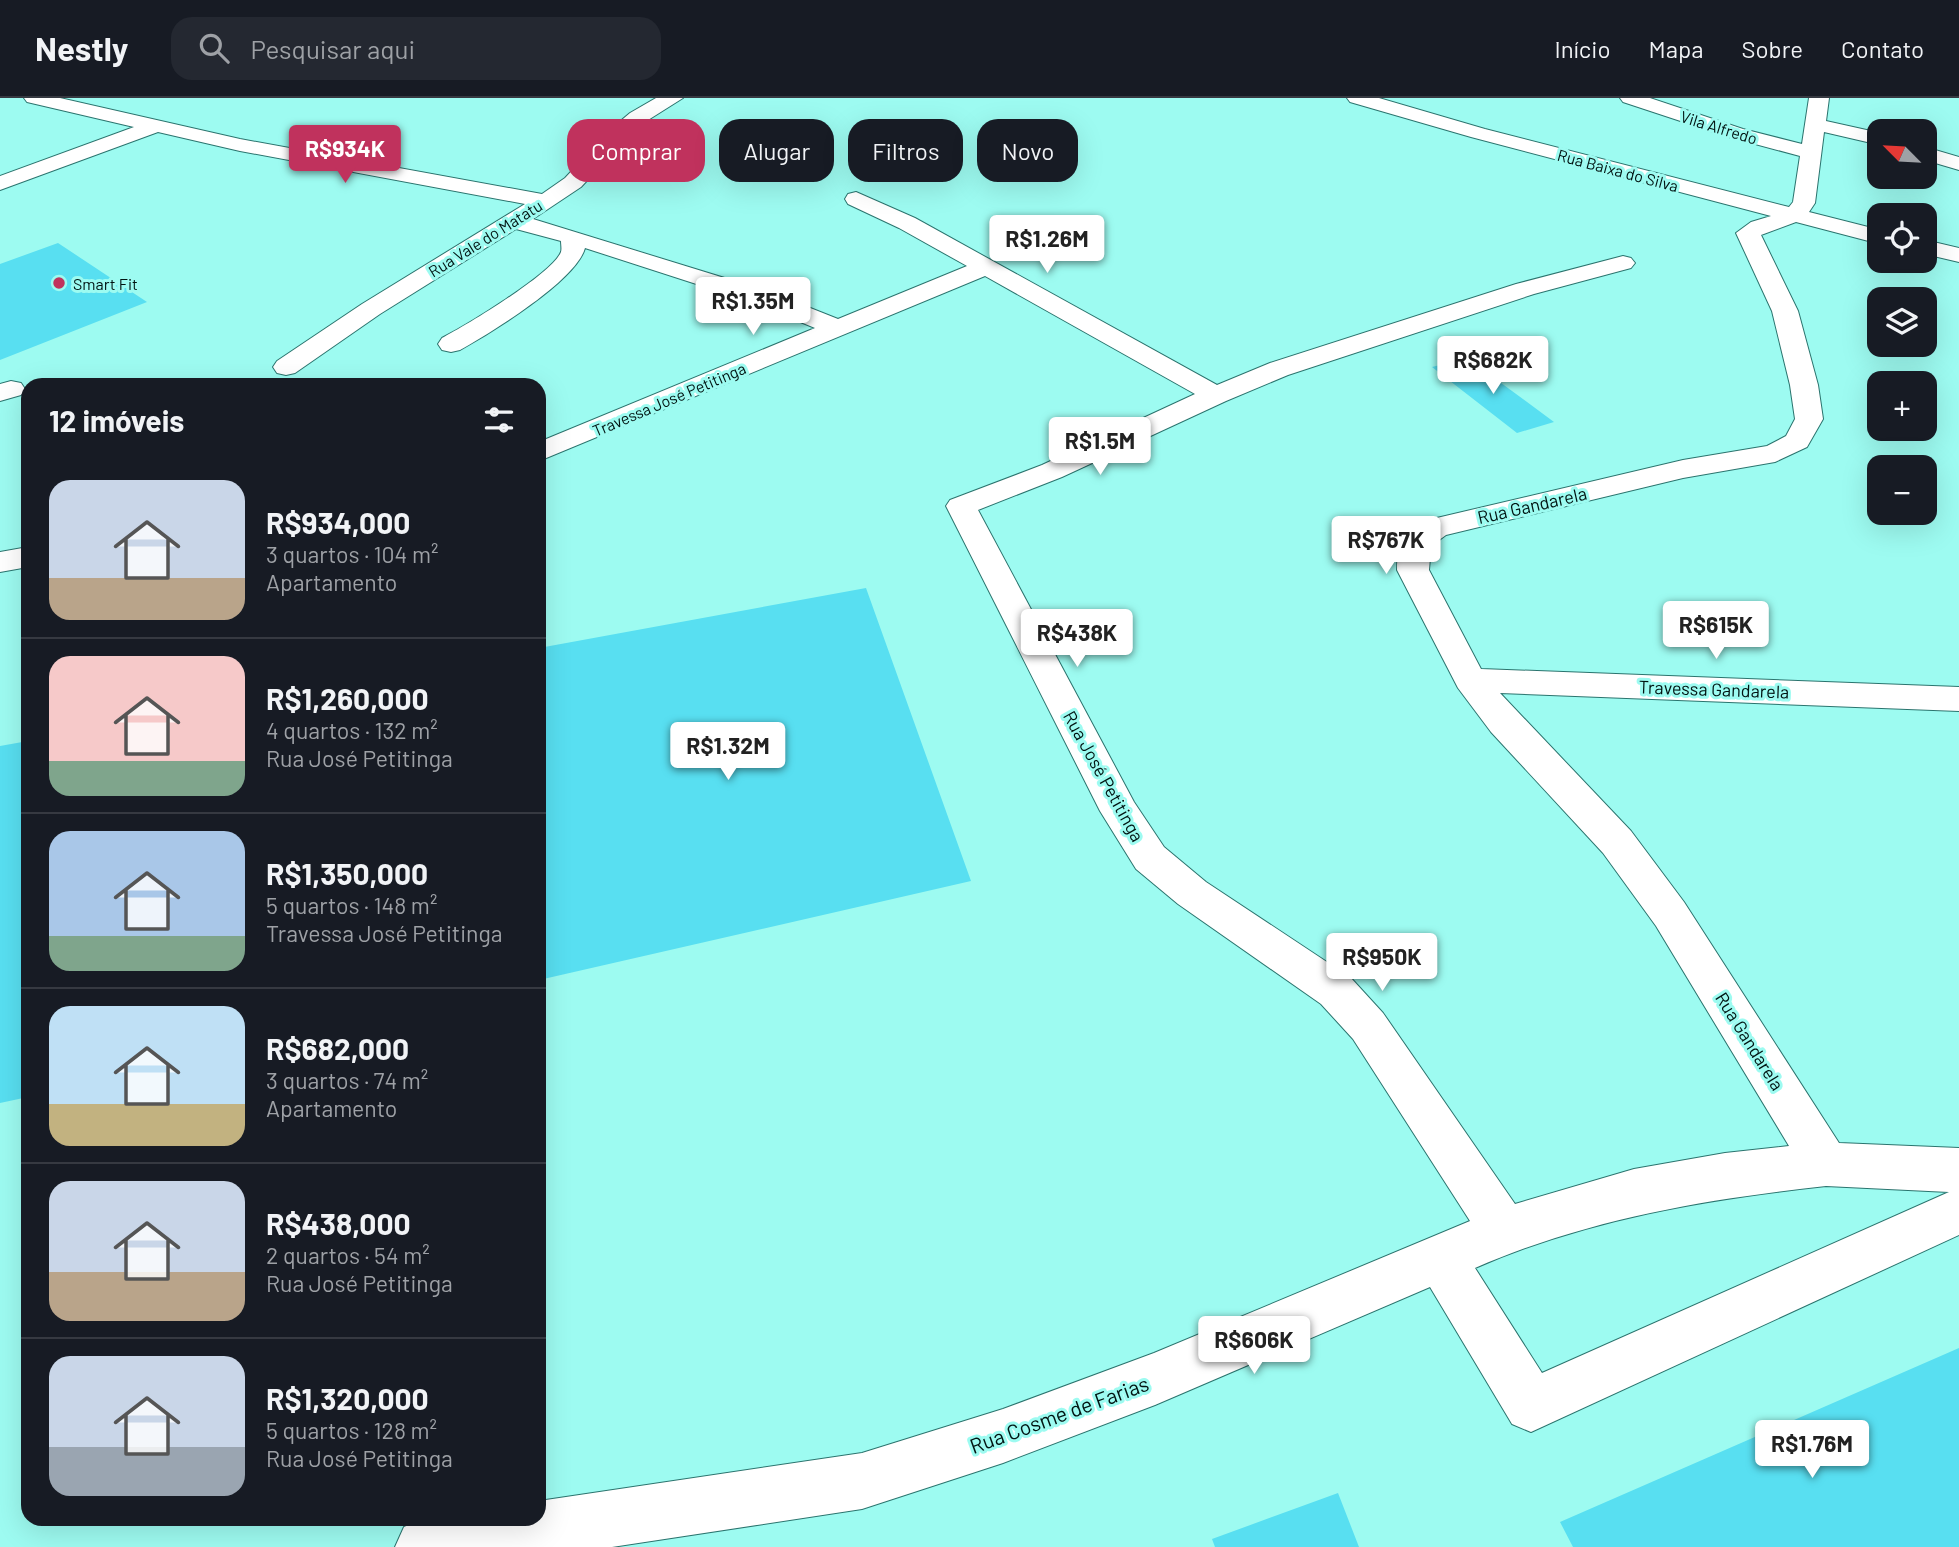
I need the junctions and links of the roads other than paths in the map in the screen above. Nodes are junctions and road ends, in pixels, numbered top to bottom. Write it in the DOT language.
graph roads {
  1 [pos="34,98"];
  2 [pos="1357,98"];
  3 [pos="1630,98"];
  4 [pos="1819,98"];
  5 [pos="665,99"];
  6 [pos="1814,124"];
  7 [pos="153,127"];
  8 [pos="1867,136"];
  9 [pos="1809,152"];
  10 [pos="1937,157"];
  11 [pos="1959,164"];
  12 [pos="0,183"];
  13 [pos="856,199"];
  14 [pos="544,201"];
  15 [pos="1793,216"];
  16 [pos="511,221"];
  17 [pos="1867,234"];
  18 [pos="573,237"];
  19 [pos="1937,249"];
  20 [pos="1959,254"];
  21 [pos="1623,263"];
  22 [pos="986,267"];
  23 [pos="837,328"];
  24 [pos="450,344"];
  25 [pos="286,366"];
  26 [pos="1216,395"];
  27 [pos="546,450"];
  28 [pos="21,558"];
  29 [pos="0,562"];
  30 [pos="1470,680"];
  31 [pos="1959,699"];
  32 [pos="1826,1164"];
  33 [pos="1959,1170"];
  34 [pos="1959,1211"];
  35 [pos="1504,1231"];
  36 [pos="1441,1258"];
  37 [pos="424,1547"];
  1 -- 7 [label="street"];
  2 -- 15 [label="street, Rua Baixa do Silva"];
  3 -- 9 [label="street, Vila Alfredo"];
  4 -- 6 [label="street"];
  5 -- 14 [label="street, Rua Vale do Matatu"];
  6 -- 8 [label="street"];
  6 -- 9 [label="street"];
  7 -- 12 [label="street"];
  7 -- 14 [label="street"];
  9 -- 15 [label="street"];
  10 -- 11 [label="street"];
  13 -- 22 [label="street"];
  14 -- 16 [label="street, Rua Vale do Matatu"];
  15 -- 17 [label="street, Rua Baixa do Silva"];
  15 -- 30 [label="street, Rua Gandarela"];
  16 -- 18 [label="street"];
  16 -- 25 [label="street, Rua Vale do Matatu"];
  18 -- 23 [label="street"];
  18 -- 24 [label="street"];
  19 -- 20 [label="street"];
  21 -- 26 [label="street"];
  22 -- 23 [label="street, Travessa José Petitinga"];
  22 -- 26 [label="street"];
  23 -- 27 [label="street, Travessa José Petitinga"];
  26 -- 35 [label="street, Rua José Petitinga"];
  28 -- 29 [label="street"];
  30 -- 31 [label="street, Travessa Gandarela"];
  30 -- 32 [label="street, Rua Gandarela"];
  32 -- 33 [label="street, Rua Cosme de Farias"];
  32 -- 35 [label="street, Rua Cosme de Farias"];
  34 -- 36 [label="street"];
  35 -- 36 [label="street, Rua Cosme de Farias"];
  36 -- 37 [label="street, Rua Cosme de Farias"];
}
